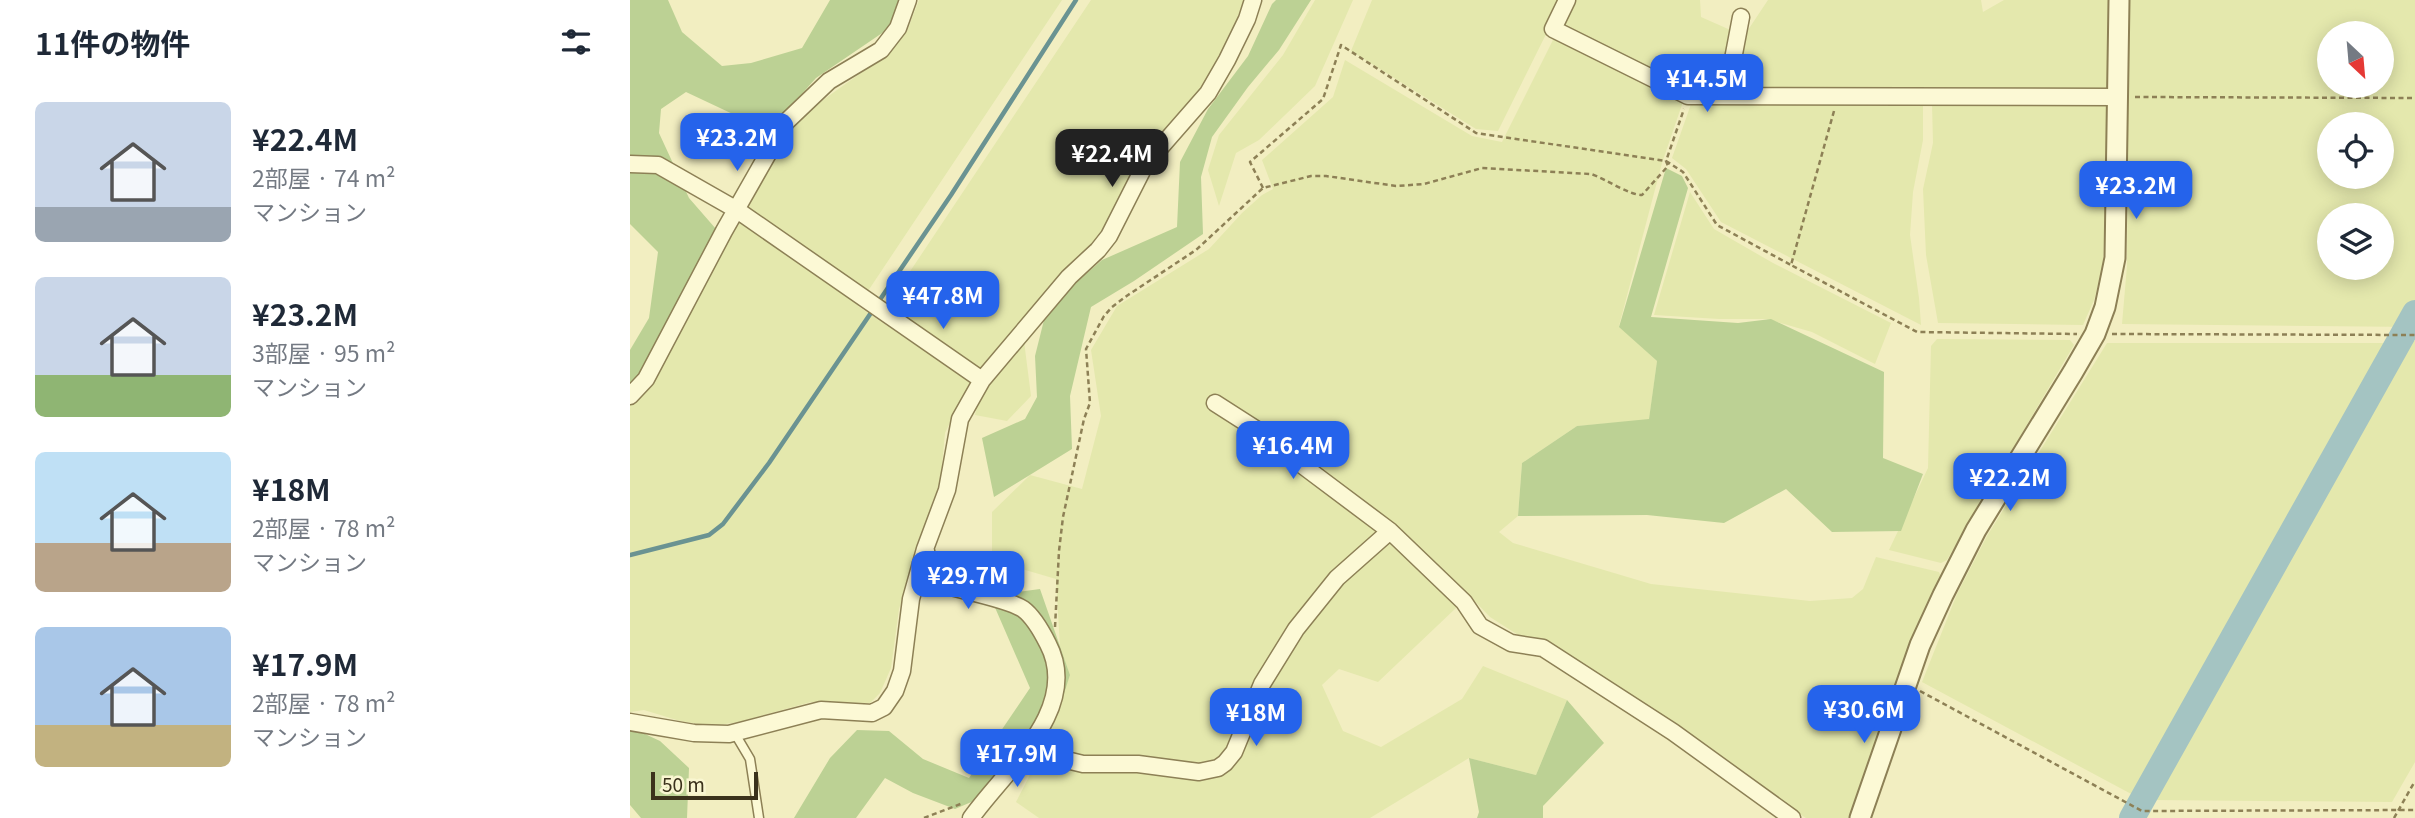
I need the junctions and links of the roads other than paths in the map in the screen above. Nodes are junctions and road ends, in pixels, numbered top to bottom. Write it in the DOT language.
graph roads {
  1 [pos="908,0"];
  2 [pos="1252,0"];
  3 [pos="1567,0"];
  4 [pos="2119,0"];
  5 [pos="1741,17"];
  6 [pos="1726,96"];
  7 [pos="2118,97"];
  8 [pos="630,164"];
  9 [pos="737,210"];
  10 [pos="982,380"];
  11 [pos="630,396"];
  12 [pos="1215,403"];
  13 [pos="1390,531"];
  14 [pos="925,549"];
  15 [pos="630,722"];
  16 [pos="734,732"];
  17 [pos="1023,755"];
  18 [pos="759,818"];
  19 [pos="971,818"];
  20 [pos="1792,818"];
  21 [pos="1860,818"];
  1 -- 9 [label="street"];
  2 -- 10 [label="street"];
  3 -- 6 [label="street"];
  4 -- 7 [label="street"];
  5 -- 6 [label="street"];
  6 -- 7 [label="street"];
  7 -- 21 [label="street"];
  8 -- 9 [label="street"];
  9 -- 10 [label="street"];
  9 -- 11 [label="street"];
  10 -- 14 [label="street"];
  12 -- 13 [label="street"];
  13 -- 17 [label="street"];
  13 -- 20 [label="street"];
  14 -- 16 [label="street"];
  14 -- 17 [label="street"];
  15 -- 16 [label="street"];
  16 -- 18 [label="lane"];
  17 -- 19 [label="street"];
}
